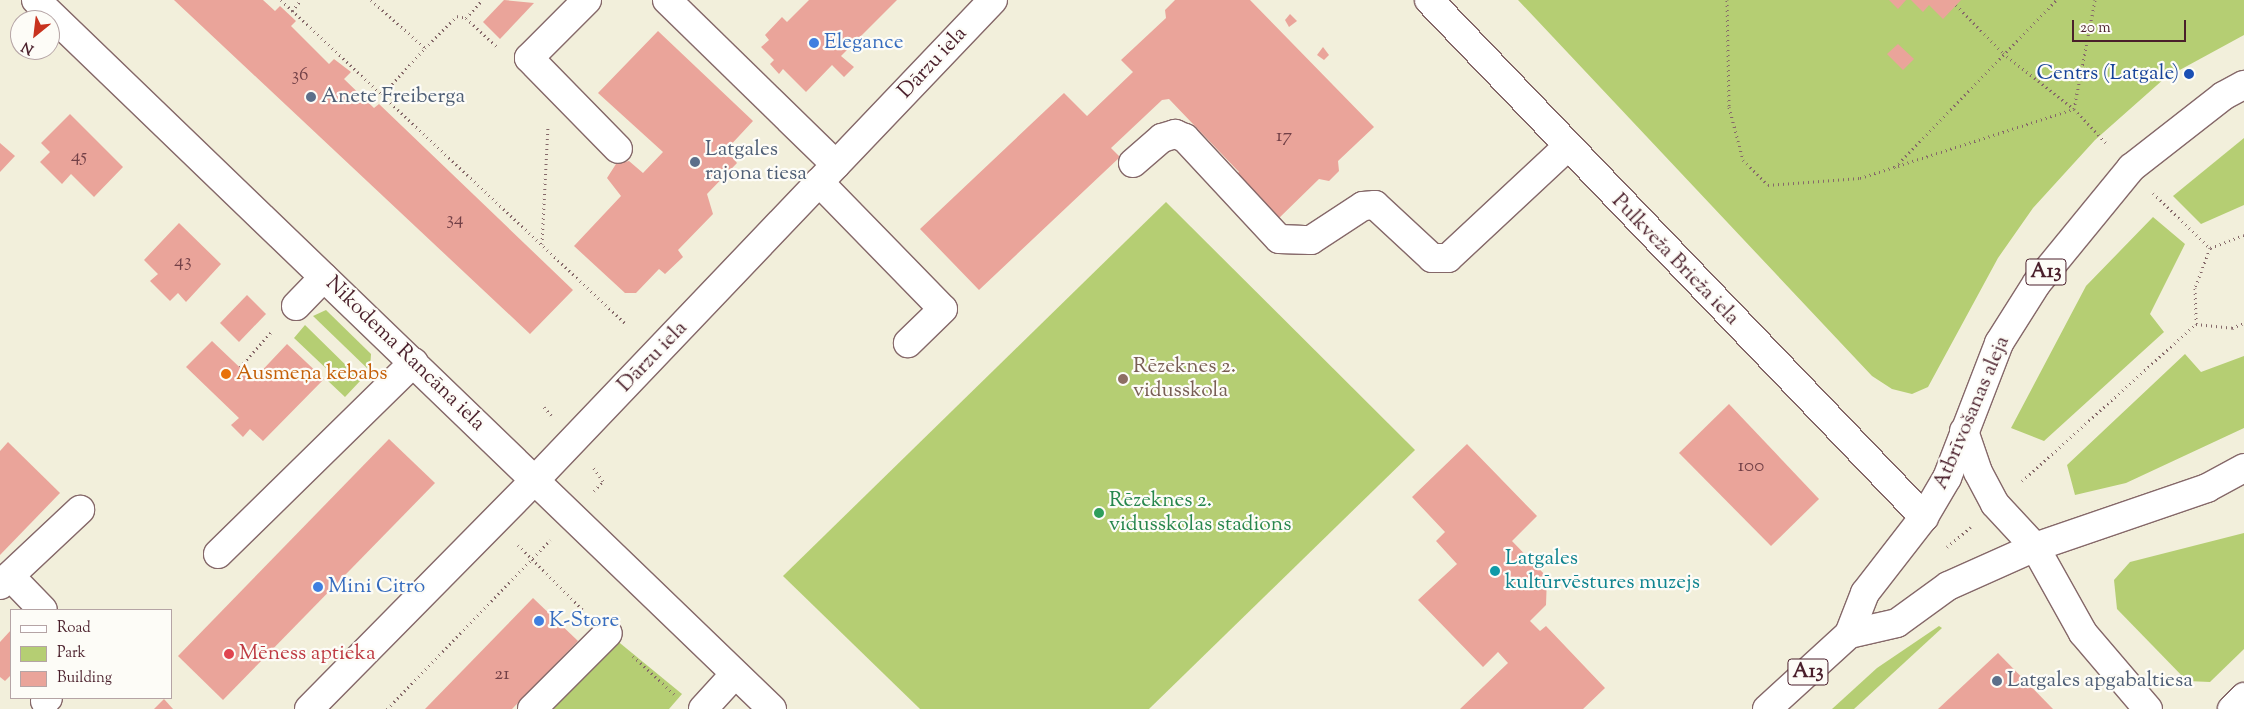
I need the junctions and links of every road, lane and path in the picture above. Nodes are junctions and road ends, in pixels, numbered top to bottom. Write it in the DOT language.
graph roads {
  1 [pos="36,0"];
  2 [pos="281,0"];
  3 [pos="301,0"];
  4 [pos="371,0"];
  5 [pos="482,0"];
  6 [pos="587,0"];
  7 [pos="667,0"];
  8 [pos="993,0"];
  9 [pos="1429,0"];
  10 [pos="1726,0"];
  11 [pos="2056,0"];
  12 [pos="2096,0"];
  13 [pos="1956,5"];
  14 [pos="292,10"];
  15 [pos="466,18"];
  16 [pos="426,48"];
  17 [pos="2003,53"];
  18 [pos="529,58"];
  19 [pos="550,79"];
  20 [pos="2244,85"];
  21 [pos="382,95"];
  22 [pos="2074,109"];
  23 [pos="1566,148"];
  24 [pos="618,150"];
  25 [pos="1133,163"];
  26 [pos="1894,168"];
  27 [pos="2131,168"];
  28 [pos="828,174"];
  29 [pos="2244,235"];
  30 [pos="542,244"];
  31 [pos="2210,248"];
  32 [pos="324,277"];
  33 [pos="296,306"];
  34 [pos="625,323"];
  35 [pos="2244,323"];
  36 [pos="2196,324"];
  37 [pos="908,343"];
  38 [pos="414,362"];
  39 [pos="240,367"];
  40 [pos="544,407"];
  41 [pos="1964,431"];
  42 [pos="574,440"];
  43 [pos="2244,468"];
  44 [pos="536,479"];
  45 [pos="1995,504"];
  46 [pos="80,510"];
  47 [pos="572,516"];
  48 [pos="1924,518"];
  49 [pos="2035,547"];
  50 [pos="1943,551"];
  51 [pos="218,554"];
  52 [pos="5,581"];
  53 [pos="42,609"];
  54 [pos="608,633"];
  55 [pos="1849,634"];
  56 [pos="735,674"];
  57 [pos="2244,697"];
  58 [pos="310,709"];
  59 [pos="387,709"];
  60 [pos="532,709"];
  61 [pos="702,709"];
  62 [pos="772,709"];
  63 [pos="1767,709"];
  64 [pos="2148,709"];
  65 [pos="2232,709"];
  1 -- 32 [label="street, Nikodema Rancāna iela"];
  2 -- 14 [label="path"];
  3 -- 14 [label="path"];
  4 -- 16 [label="path"];
  5 -- 15 [label="path"];
  6 -- 18 [label="street"];
  7 -- 28 [label="street"];
  8 -- 28 [label="street, Dārzu iela"];
  9 -- 23 [label="street, Pulkveža Brieža iela"];
  10 -- 26 [label="path"];
  11 -- 17 [label="path"];
  12 -- 22 [label="path"];
  13 -- 17 [label="path"];
  14 -- 21 [label="path"];
  15 -- 16 [label="path"];
  15 -- 18 [label="path"];
  16 -- 21 [label="path"];
  17 -- 22 [label="path"];
  17 -- 26 [label="path"];
  18 -- 19 [label="street"];
  19 -- 24 [label="street"];
  19 -- 30 [label="path"];
  20 -- 27 [label="street, Atbrīvošanas aleja / A13"];
  21 -- 30 [label="path"];
  22 -- 26 [label="path"];
  22 -- 27 [label="path"];
  23 -- 25 [label="street"];
  23 -- 48 [label="street, Pulkveža Brieža iela"];
  27 -- 31 [label="path"];
  27 -- 41 [label="street, Atbrīvošanas aleja / A13"];
  28 -- 37 [label="street"];
  28 -- 42 [label="street, Dārzu iela"];
  29 -- 31 [label="path"];
  30 -- 34 [label="path"];
  31 -- 36 [label="path"];
  32 -- 33 [label="street"];
  32 -- 38 [label="street, Nikodema Rancāna iela"];
  33 -- 39 [label="path"];
  35 -- 36 [label="path"];
  36 -- 45 [label="path"];
  38 -- 44 [label="street, Nikodema Rancāna iela"];
  38 -- 51 [label="street"];
  40 -- 42 [label="path"];
  41 -- 45 [label="street"];
  41 -- 48 [label="street, Atbrīvošanas aleja / A13"];
  42 -- 44 [label="street, Dārzu iela"];
  42 -- 47 [label="path"];
  43 -- 49 [label="street, Atbrīvošanas aleja / A13"];
  44 -- 47 [label="street, Nikodema Rancāna iela"];
  44 -- 58 [label="street, Dārzu iela"];
  45 -- 49 [label="street"];
  45 -- 50 [label="path"];
  46 -- 52 [label="street"];
  47 -- 56 [label="street, Nikodema Rancāna iela"];
  47 -- 59 [label="path"];
  48 -- 55 [label="street, Atbrīvošanas aleja / A13"];
  49 -- 55 [label="street, Atbrīvošanas aleja / A13"];
  49 -- 64 [label="street"];
  52 -- 53 [label="street"];
  54 -- 60 [label="street"];
  55 -- 63 [label="street, Atbrīvošanas aleja / A13"];
  56 -- 61 [label="street"];
  56 -- 62 [label="street, Nikodema Rancāna iela"];
  57 -- 65 [label="street"];
}
